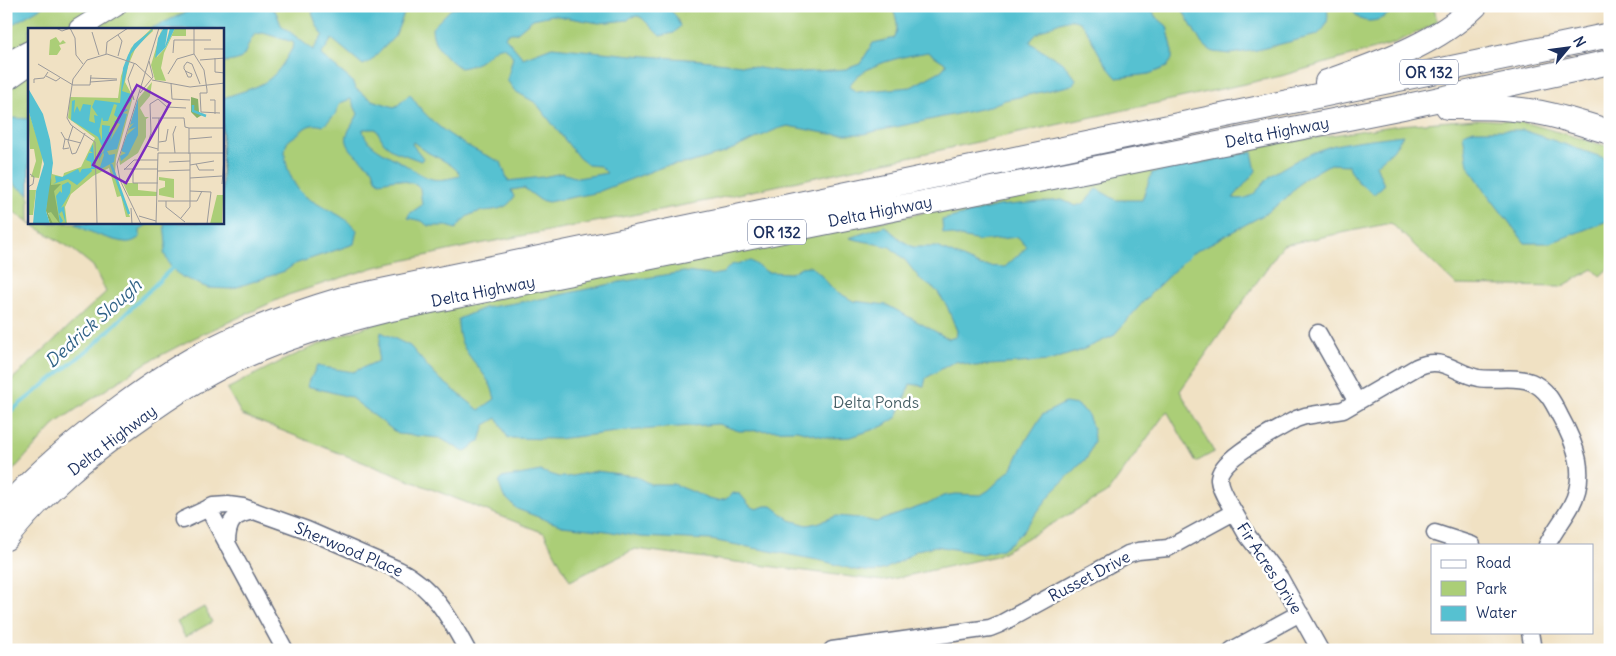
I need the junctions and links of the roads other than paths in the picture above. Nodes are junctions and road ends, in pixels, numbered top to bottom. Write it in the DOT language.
graph roads {
  1 [pos="116,6"];
  2 [pos="1476,6"];
  3 [pos="80,27"];
  4 [pos="1610,35"];
  5 [pos="28,52"];
  6 [pos="1610,62"];
  7 [pos="6,63"];
  8 [pos="28,67"];
  9 [pos="6,80"];
  10 [pos="1403,107"];
  11 [pos="1248,111"];
  12 [pos="1610,132"];
  13 [pos="1318,333"];
  14 [pos="1357,402"];
  15 [pos="6,508"];
  16 [pos="208,508"];
  17 [pos="254,511"];
  18 [pos="1234,512"];
  19 [pos="184,520"];
  20 [pos="1436,533"];
  21 [pos="6,538"];
  22 [pos="227,544"];
  23 [pos="1469,544"];
  24 [pos="1548,544"];
  25 [pos="1300,613"];
  26 [pos="1530,634"];
  27 [pos="285,650"];
  28 [pos="467,650"];
  29 [pos="832,650"];
  30 [pos="1232,650"];
  31 [pos="1320,650"];
  32 [pos="1533,650"];
  1 -- 3 [label="main road"];
  2 -- 11 [label="highway"];
  4 -- 11 [label="highway, Delta Highway / OR 132"];
  5 -- 7 [label="main road"];
  6 -- 10 [label="highway, Delta Highway / OR 132"];
  8 -- 9 [label="main road"];
  10 -- 12 [label="highway"];
  10 -- 21 [label="highway, Delta Highway / OR 132"];
  11 -- 15 [label="highway, Delta Highway / OR 132"];
  13 -- 14 [label="street"];
  14 -- 18 [label="street"];
  14 -- 24 [label="street"];
  16 -- 17 [label="street, Sherwood Place"];
  16 -- 19 [label="street, Sherwood Place"];
  16 -- 22 [label="street"];
  17 -- 22 [label="street"];
  17 -- 28 [label="street, Sherwood Place"];
  18 -- 25 [label="street, Fir Acres Drive"];
  18 -- 29 [label="street, Russet Drive"];
  20 -- 23 [label="street"];
  22 -- 27 [label="street"];
  25 -- 30 [label="street"];
  25 -- 31 [label="street, Fir Acres Drive"];
  26 -- 32 [label="street"];
}
